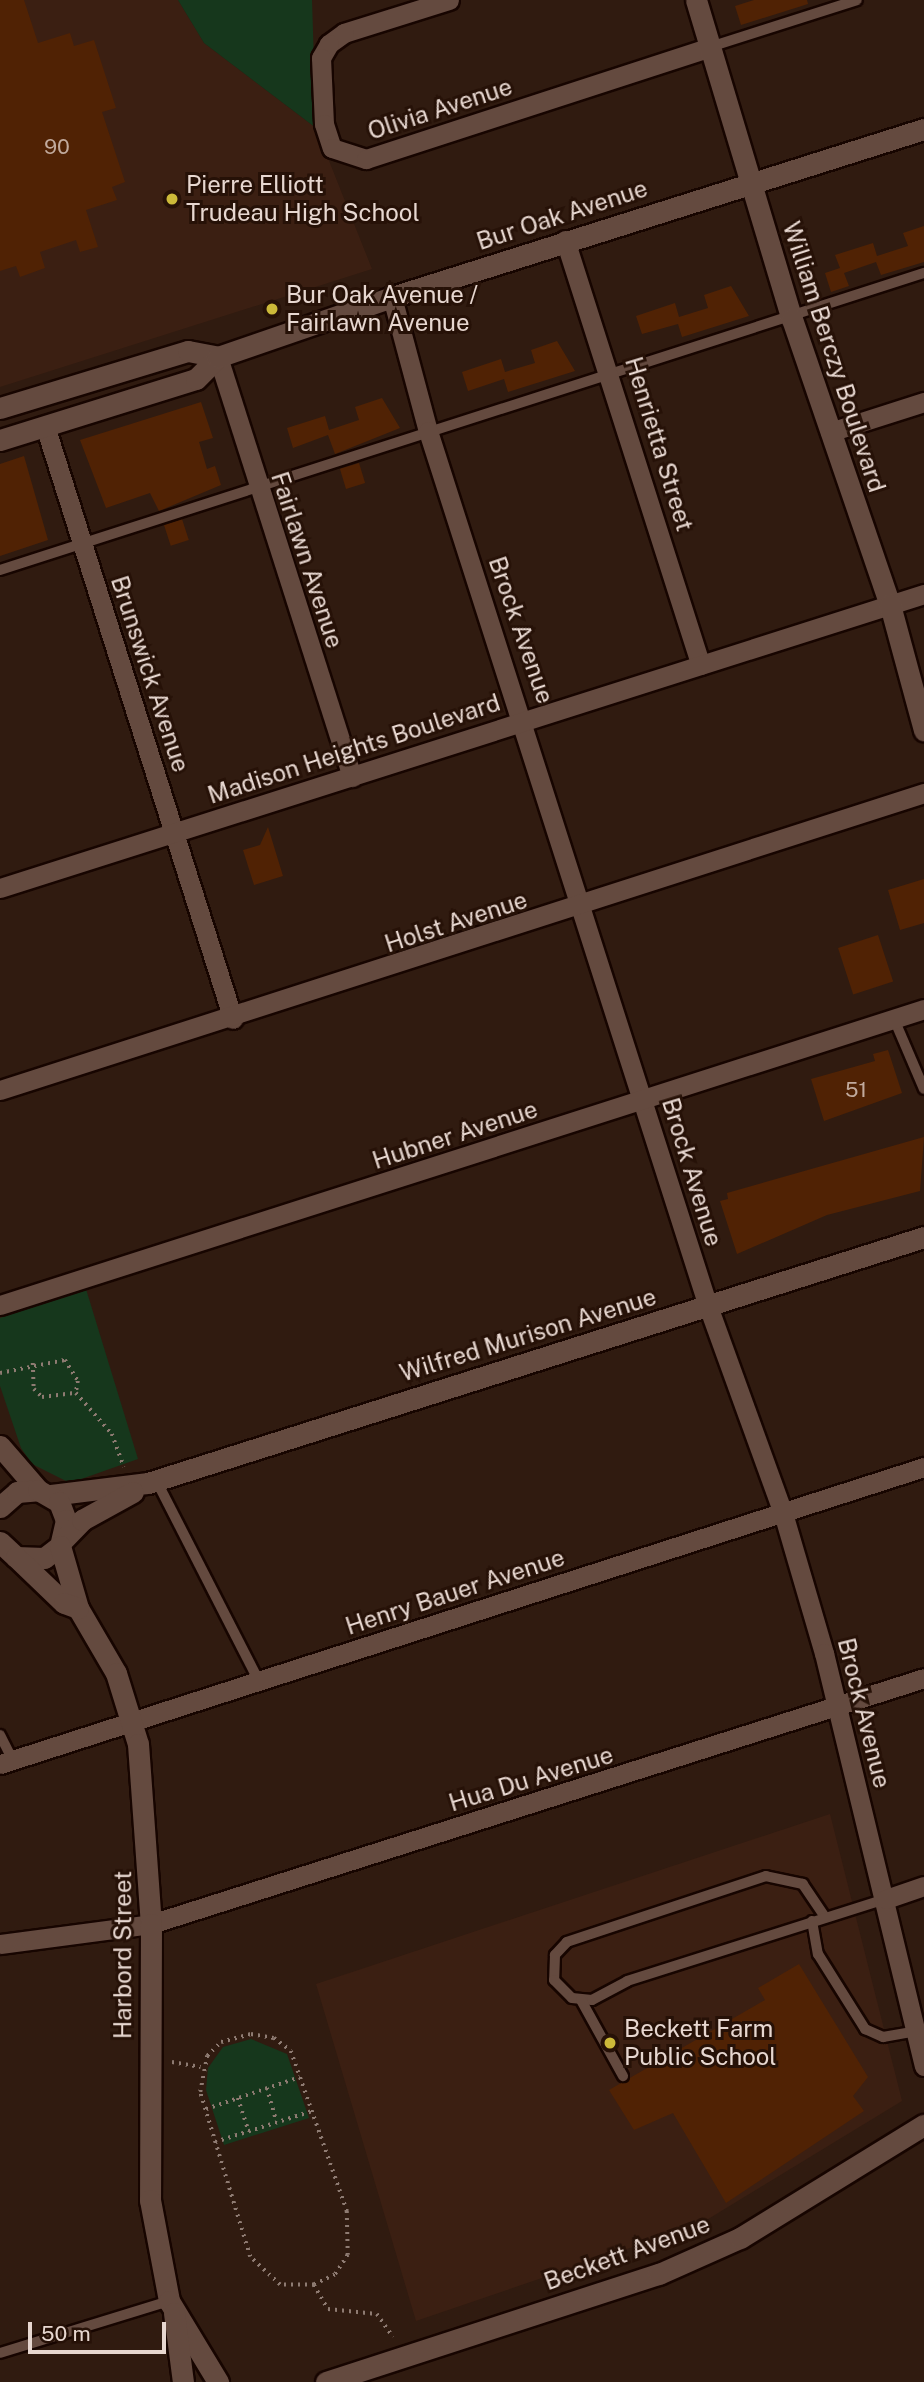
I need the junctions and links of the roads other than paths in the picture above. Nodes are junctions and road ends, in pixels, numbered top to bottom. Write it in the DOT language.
graph roads {
  1 [pos="449,0"];
  2 [pos="696,0"];
  3 [pos="857,0"];
  4 [pos="710,47"];
  5 [pos="924,129"];
  6 [pos="750,183"];
  7 [pos="565,240"];
  8 [pos="924,273"];
  9 [pos="392,298"];
  10 [pos="792,319"];
  11 [pos="219,357"];
  12 [pos="613,377"];
  13 [pos="924,402"];
  14 [pos="0,408"];
  15 [pos="45,426"];
  16 [pos="428,431"];
  17 [pos="830,432"];
  18 [pos="0,440"];
  19 [pos="257,489"];
  20 [pos="81,544"];
  21 [pos="0,570"];
  22 [pos="924,594"];
  23 [pos="890,605"];
  24 [pos="701,665"];
  25 [pos="525,719"];
  26 [pos="924,730"];
  27 [pos="352,777"];
  28 [pos="924,793"];
  29 [pos="175,832"];
  30 [pos="0,888"];
  31 [pos="582,908"];
  32 [pos="924,1009"];
  33 [pos="233,1019"];
  34 [pos="894,1019"];
  35 [pos="924,1089"];
  36 [pos="0,1090"];
  37 [pos="644,1101"];
  38 [pos="924,1237"];
  39 [pos="0,1305"];
  40 [pos="708,1306"];
  41 [pos="0,1446"];
  42 [pos="924,1467"];
  43 [pos="152,1481"];
  44 [pos="45,1493"];
  45 [pos="2,1497"];
  46 [pos="783,1513"];
  47 [pos="62,1543"];
  48 [pos="7,1551"];
  49 [pos="78,1608"];
  50 [pos="924,1678"];
  51 [pos="259,1681"];
  52 [pos="838,1706"];
  53 [pos="131,1722"];
  54 [pos="0,1735"];
  55 [pos="6,1762"];
  56 [pos="924,1886"];
  57 [pos="886,1899"];
  58 [pos="825,1917"];
  59 [pos="812,1922"];
  60 [pos="151,1924"];
  61 [pos="0,1944"];
  62 [pos="581,2000"];
  63 [pos="916,2031"];
  64 [pos="924,2066"];
  65 [pos="623,2076"];
  66 [pos="924,2126"];
  67 [pos="171,2307"];
  68 [pos="0,2353"];
  69 [pos="331,2381"];
  70 [pos="183,2382"];
  71 [pos="218,2382"];
  1 -- 4 [label="street, Olivia Avenue"];
  2 -- 4 [label="street, William Berczy Boulevard"];
  3 -- 4 [label="lane"];
  4 -- 6 [label="street, William Berczy Boulevard"];
  5 -- 6 [label="street, Bur Oak Avenue"];
  6 -- 7 [label="street, Bur Oak Avenue"];
  6 -- 10 [label="street, William Berczy Boulevard"];
  7 -- 9 [label="street, Bur Oak Avenue"];
  7 -- 12 [label="street, Henrietta Street"];
  8 -- 10 [label="lane"];
  9 -- 11 [label="street, Bur Oak Avenue"];
  9 -- 16 [label="street, Brock Avenue"];
  10 -- 12 [label="lane"];
  10 -- 17 [label="street, William Berczy Boulevard"];
  11 -- 14 [label="street, Bur Oak Avenue"];
  11 -- 15 [label="street, Bur Oak Avenue"];
  11 -- 19 [label="street, Fairlawn Avenue"];
  12 -- 16 [label="lane"];
  12 -- 24 [label="street, Henrietta Street"];
  13 -- 17 [label="street"];
  15 -- 18 [label="street, Bur Oak Avenue"];
  15 -- 20 [label="street, Brunswick Avenue"];
  16 -- 19 [label="lane"];
  16 -- 25 [label="street, Brock Avenue"];
  17 -- 23 [label="street, William Berczy Boulevard"];
  19 -- 20 [label="lane"];
  19 -- 27 [label="street, Fairlawn Avenue"];
  20 -- 21 [label="lane"];
  20 -- 29 [label="street, Brunswick Avenue"];
  22 -- 23 [label="street, Madison Heights Boulevard"];
  23 -- 24 [label="street, Madison Heights Boulevard"];
  23 -- 26 [label="street, William Berczy Boulevard"];
  24 -- 25 [label="street, Madison Heights Boulevard"];
  25 -- 27 [label="street, Madison Heights Boulevard"];
  25 -- 31 [label="street, Brock Avenue"];
  27 -- 29 [label="street, Madison Heights Boulevard"];
  28 -- 31 [label="street, Holst Avenue"];
  29 -- 30 [label="street, Madison Heights Boulevard"];
  29 -- 33 [label="street, Brunswick Avenue"];
  31 -- 33 [label="street, Holst Avenue"];
  31 -- 37 [label="street, Brock Avenue"];
  32 -- 34 [label="street, Hubner Avenue"];
  33 -- 36 [label="street, Holst Avenue"];
  34 -- 35 [label="lane"];
  34 -- 37 [label="street, Hubner Avenue"];
  37 -- 39 [label="street, Hubner Avenue"];
  37 -- 40 [label="street, Brock Avenue"];
  38 -- 40 [label="street, Wilfred Murison Avenue"];
  40 -- 43 [label="street, Wilfred Murison Avenue"];
  40 -- 46 [label="street, Brock Avenue"];
  41 -- 44 [label="street"];
  42 -- 46 [label="street, Henry Bauer Avenue"];
  43 -- 44 [label="street, Wilfred Murison Avenue"];
  43 -- 47 [label="street, Wilfred Murison Avenue"];
  43 -- 51 [label="lane"];
  44 -- 45 [label="street, Wilfred Murison Avenue"];
  44 -- 47 [label="street, Harbord Street"];
  46 -- 51 [label="street, Henry Bauer Avenue"];
  46 -- 52 [label="street, Brock Avenue"];
  47 -- 48 [label="street"];
  47 -- 49 [label="street, Harbord Street"];
  48 -- 49 [label="street, Harbord Street"];
  49 -- 53 [label="street, Harbord Street"];
  50 -- 52 [label="street, Hua Du Avenue"];
  51 -- 53 [label="street, Henry Bauer Avenue"];
  52 -- 57 [label="street, Brock Avenue"];
  52 -- 60 [label="street, Hua Du Avenue"];
  53 -- 55 [label="street, Henry Bauer Avenue"];
  53 -- 60 [label="street, Harbord Street"];
  54 -- 55 [label="lane"];
  56 -- 57 [label="street"];
  57 -- 58 [label="lane"];
  57 -- 63 [label="street, Brock Avenue"];
  58 -- 59 [label="lane"];
  58 -- 62 [label="lane"];
  59 -- 62 [label="lane"];
  59 -- 63 [label="lane"];
  60 -- 61 [label="street, Hua Du Avenue"];
  60 -- 67 [label="street, Harbord Street"];
  62 -- 65 [label="lane"];
  63 -- 64 [label="street, Brock Avenue"];
  66 -- 69 [label="street, Beckett Avenue"];
  67 -- 68 [label="lane"];
  67 -- 70 [label="street, Harbord Street"];
  67 -- 71 [label="street, Harbord Street"];
}
